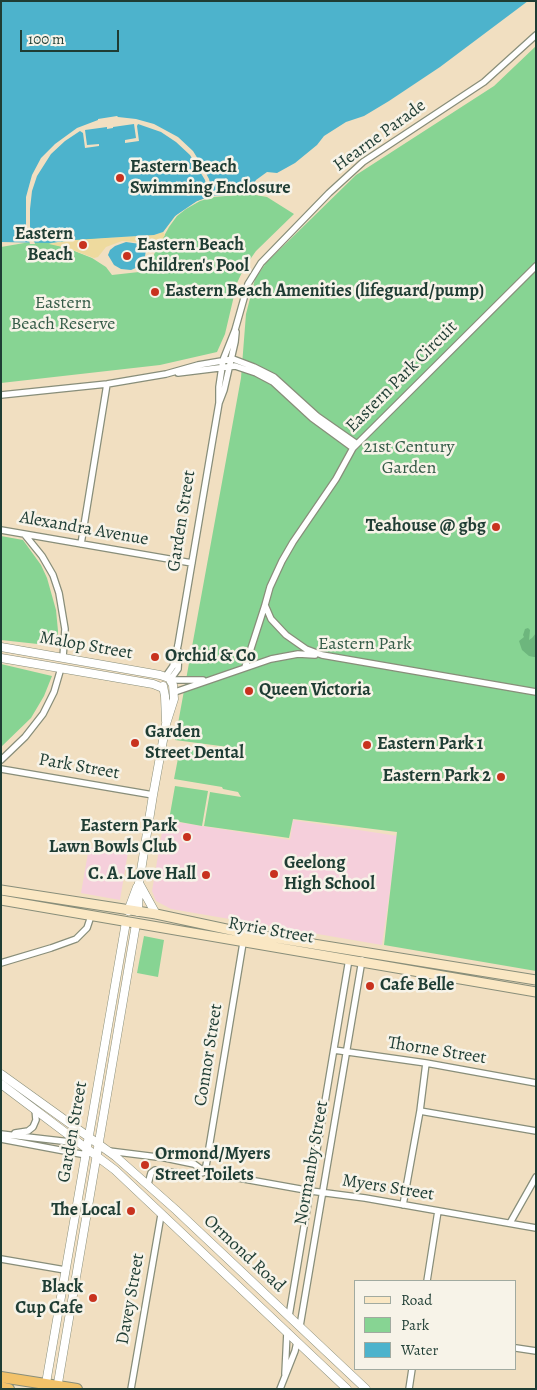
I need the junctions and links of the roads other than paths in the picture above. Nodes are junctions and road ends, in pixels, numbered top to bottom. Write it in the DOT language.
graph roads {
  1 [pos="536,35"];
  2 [pos="536,266"];
  3 [pos="236,330"];
  4 [pos="230,359"];
  5 [pos="223,360"];
  6 [pos="229,366"];
  7 [pos="222,368"];
  8 [pos="166,374"];
  9 [pos="107,384"];
  10 [pos="1,395"];
  11 [pos="219,403"];
  12 [pos="355,446"];
  13 [pos="1,530"];
  14 [pos="25,535"];
  15 [pos="81,544"];
  16 [pos="192,563"];
  17 [pos="266,602"];
  18 [pos="1,647"];
  19 [pos="322,655"];
  20 [pos="63,657"];
  21 [pos="1,658"];
  22 [pos="109,665"];
  23 [pos="61,668"];
  24 [pos="245,668"];
  25 [pos="107,676"];
  26 [pos="168,678"];
  27 [pos="210,679"];
  28 [pos="163,688"];
  29 [pos="175,692"];
  30 [pos="536,692"];
  31 [pos="166,724"];
  32 [pos="1,760"];
  33 [pos="1,768"];
  34 [pos="152,795"];
  35 [pos="139,883"];
  36 [pos="1,890"];
  37 [pos="1,900"];
  38 [pos="133,911"];
  39 [pos="156,914"];
  40 [pos="91,916"];
  41 [pos="126,922"];
  42 [pos="136,924"];
  43 [pos="245,933"];
  44 [pos="243,943"];
  45 [pos="350,951"];
  46 [pos="363,953"];
  47 [pos="349,961"];
  48 [pos="1,963"];
  49 [pos="361,963"];
  50 [pos="117,972"];
  51 [pos="128,974"];
  52 [pos="536,980"];
  53 [pos="536,992"];
  54 [pos="107,1034"];
  55 [pos="117,1036"];
  56 [pos="334,1050"];
  57 [pos="346,1052"];
  58 [pos="426,1064"];
  59 [pos="1,1074"];
  60 [pos="536,1083"];
  61 [pos="1,1084"];
  62 [pos="34,1108"];
  63 [pos="420,1111"];
  64 [pos="93,1115"];
  65 [pos="104,1117"];
  66 [pos="536,1131"];
  67 [pos="1,1134"];
  68 [pos="8,1134"];
  69 [pos="1,1139"];
  70 [pos="86,1146"];
  71 [pos="103,1148"];
  72 [pos="97,1156"];
  73 [pos="164,1158"];
  74 [pos="162,1171"];
  75 [pos="206,1172"];
  76 [pos="536,1177"];
  77 [pos="81,1183"];
  78 [pos="148,1184"];
  79 [pos="92,1185"];
  80 [pos="311,1191"];
  81 [pos="322,1193"];
  82 [pos="403,1205"];
  83 [pos="438,1211"];
  84 [pos="161,1215"];
  85 [pos="510,1223"];
  86 [pos="536,1228"];
  87 [pos="301,1251"];
  88 [pos="312,1253"];
  89 [pos="1,1259"];
  90 [pos="65,1270"];
  91 [pos="427,1280"];
  92 [pos="289,1316"];
  93 [pos="300,1326"];
  94 [pos="287,1332"];
  95 [pos="297,1342"];
  96 [pos="517,1348"];
  97 [pos="536,1351"];
  98 [pos="412,1370"];
  99 [pos="1,1377"];
  100 [pos="284,1379"];
  101 [pos="46,1386"];
  102 [pos="1,1387"];
  103 [pos="57,1387"];
  104 [pos="9,1389"];
  105 [pos="77,1389"];
  106 [pos="131,1389"];
  107 [pos="282,1389"];
  108 [pos="347,1389"];
  109 [pos="366,1389"];
  110 [pos="409,1389"];
  1 -- 3 [label="street, Hearne Parade"];
  2 -- 12 [label="street, Eastern Park Circuit"];
  3 -- 4 [label="street, Hearne Parade"];
  3 -- 5 [label="street, Hearne Parade"];
  4 -- 5 [label="street"];
  4 -- 6 [label="street, Garden Street"];
  4 -- 12 [label="street"];
  5 -- 7 [label="street, Garden Street"];
  5 -- 8 [label="street"];
  6 -- 7 [label="street"];
  6 -- 11 [label="street, Garden Street"];
  6 -- 12 [label="street"];
  7 -- 8 [label="street"];
  7 -- 11 [label="street, Garden Street"];
  8 -- 9 [label="street"];
  9 -- 10 [label="street"];
  9 -- 15 [label="street"];
  11 -- 16 [label="street, Garden Street"];
  12 -- 17 [label="street, Eastern Park Circuit"];
  13 -- 14 [label="street, Alexandra Avenue"];
  14 -- 15 [label="street, Alexandra Avenue"];
  14 -- 20 [label="street"];
  15 -- 16 [label="street, Alexandra Avenue"];
  16 -- 26 [label="street, Garden Street"];
  17 -- 19 [label="street"];
  17 -- 24 [label="street, Eastern Park Circuit"];
  18 -- 20 [label="street, Malop Street"];
  19 -- 24 [label="street"];
  19 -- 30 [label="street"];
  20 -- 22 [label="street, Malop Street"];
  20 -- 23 [label="street"];
  21 -- 23 [label="street, Malop Street"];
  22 -- 25 [label="street"];
  22 -- 26 [label="street, Malop Street"];
  23 -- 25 [label="street, Malop Street"];
  23 -- 32 [label="street"];
  24 -- 27 [label="street"];
  25 -- 28 [label="street, Malop Street"];
  26 -- 27 [label="street"];
  26 -- 28 [label="street, Garden Street"];
  26 -- 29 [label="street"];
  27 -- 29 [label="street"];
  28 -- 31 [label="street, Garden Street"];
  29 -- 31 [label="street, Garden Street"];
  31 -- 34 [label="street, Garden Street"];
  33 -- 34 [label="street, Park Street"];
  34 -- 35 [label="street, Garden Street"];
  35 -- 38 [label="street, Garden Street"];
  35 -- 39 [label="street"];
  36 -- 38 [label="main road, Ryrie Street"];
  37 -- 40 [label="main road, Ryrie Street"];
  38 -- 39 [label="main road, Ryrie Street"];
  38 -- 41 [label="main road, Garden Street"];
  38 -- 42 [label="main road, Garden Street"];
  39 -- 43 [label="main road, Ryrie Street"];
  40 -- 41 [label="main road, Ryrie Street"];
  40 -- 48 [label="street"];
  41 -- 42 [label="main road, Ryrie Street"];
  41 -- 50 [label="street, Garden Street"];
  42 -- 44 [label="main road, Ryrie Street"];
  42 -- 51 [label="street, Garden Street"];
  43 -- 44 [label="main road"];
  43 -- 45 [label="main road, Ryrie Street"];
  44 -- 47 [label="main road, Ryrie Street"];
  44 -- 75 [label="street, Connor Street"];
  45 -- 46 [label="main road, Ryrie Street"];
  45 -- 47 [label="street, Normanby Street"];
  46 -- 49 [label="street, Normanby Street"];
  46 -- 52 [label="main road, Ryrie Street"];
  47 -- 49 [label="main road, Ryrie Street"];
  47 -- 56 [label="street, Normanby Street"];
  49 -- 53 [label="main road, Ryrie Street"];
  49 -- 57 [label="street, Normanby Street"];
  50 -- 51 [label="street"];
  50 -- 54 [label="street, Garden Street"];
  51 -- 55 [label="street, Garden Street"];
  54 -- 55 [label="street"];
  54 -- 64 [label="street, Garden Street"];
  55 -- 65 [label="street, Garden Street"];
  56 -- 57 [label="street, Thorne Street"];
  56 -- 80 [label="street, Normanby Street"];
  57 -- 58 [label="street, Thorne Street"];
  57 -- 81 [label="street, Normanby Street"];
  58 -- 60 [label="street, Thorne Street"];
  58 -- 63 [label="street"];
  59 -- 70 [label="street"];
  61 -- 62 [label="street"];
  62 -- 68 [label="street"];
  62 -- 70 [label="street"];
  63 -- 66 [label="street"];
  63 -- 82 [label="street"];
  64 -- 65 [label="street"];
  64 -- 70 [label="street, Garden Street"];
  65 -- 71 [label="street, Garden Street"];
  67 -- 68 [label="street"];
  68 -- 70 [label="street"];
  69 -- 70 [label="street"];
  70 -- 71 [label="street, Ormond Road"];
  70 -- 72 [label="street, Ormond Road"];
  70 -- 77 [label="street, Garden Street"];
  71 -- 72 [label="street, Garden Street"];
  71 -- 73 [label="street, Myers Street"];
  71 -- 78 [label="street, Ormond Road"];
  72 -- 79 [label="street, Garden Street"];
  72 -- 84 [label="street, Ormond Road"];
  73 -- 74 [label="street"];
  73 -- 75 [label="street, Myers Street"];
  74 -- 75 [label="street, Myers Street"];
  74 -- 78 [label="street"];
  75 -- 80 [label="street, Myers Street"];
  76 -- 85 [label="street"];
  77 -- 79 [label="street"];
  77 -- 90 [label="street, Garden Street"];
  78 -- 92 [label="street, Ormond Road"];
  79 -- 103 [label="street, Garden Street"];
  80 -- 81 [label="street, Myers Street"];
  80 -- 87 [label="street, Normanby Street"];
  81 -- 82 [label="street, Myers Street"];
  81 -- 88 [label="street, Normanby Street"];
  82 -- 83 [label="street, Myers Street"];
  83 -- 85 [label="street, Myers Street"];
  83 -- 91 [label="street"];
  84 -- 94 [label="street, Ormond Road"];
  84 -- 106 [label="street, Davey Street"];
  85 -- 86 [label="street, Myers Street"];
  87 -- 88 [label="street"];
  87 -- 92 [label="street, Normanby Street"];
  88 -- 93 [label="street, Normanby Street"];
  89 -- 90 [label="street"];
  90 -- 101 [label="street, Garden Street"];
  92 -- 93 [label="street, Ormond Road"];
  92 -- 94 [label="street, Normanby Street"];
  93 -- 95 [label="street, Normanby Street"];
  93 -- 109 [label="street, Ormond Road"];
  94 -- 95 [label="street, Ormond Road"];
  94 -- 100 [label="street, Normanby Street"];
  95 -- 100 [label="street, Normanby Street"];
  95 -- 108 [label="street, Ormond Road"];
  96 -- 97 [label="street"];
  98 -- 110 [label="street"];
  99 -- 101 [label="highway"];
  100 -- 107 [label="street, Normanby Street"];
  101 -- 103 [label="highway"];
  102 -- 104 [label="highway"];
  103 -- 105 [label="highway"];
}
